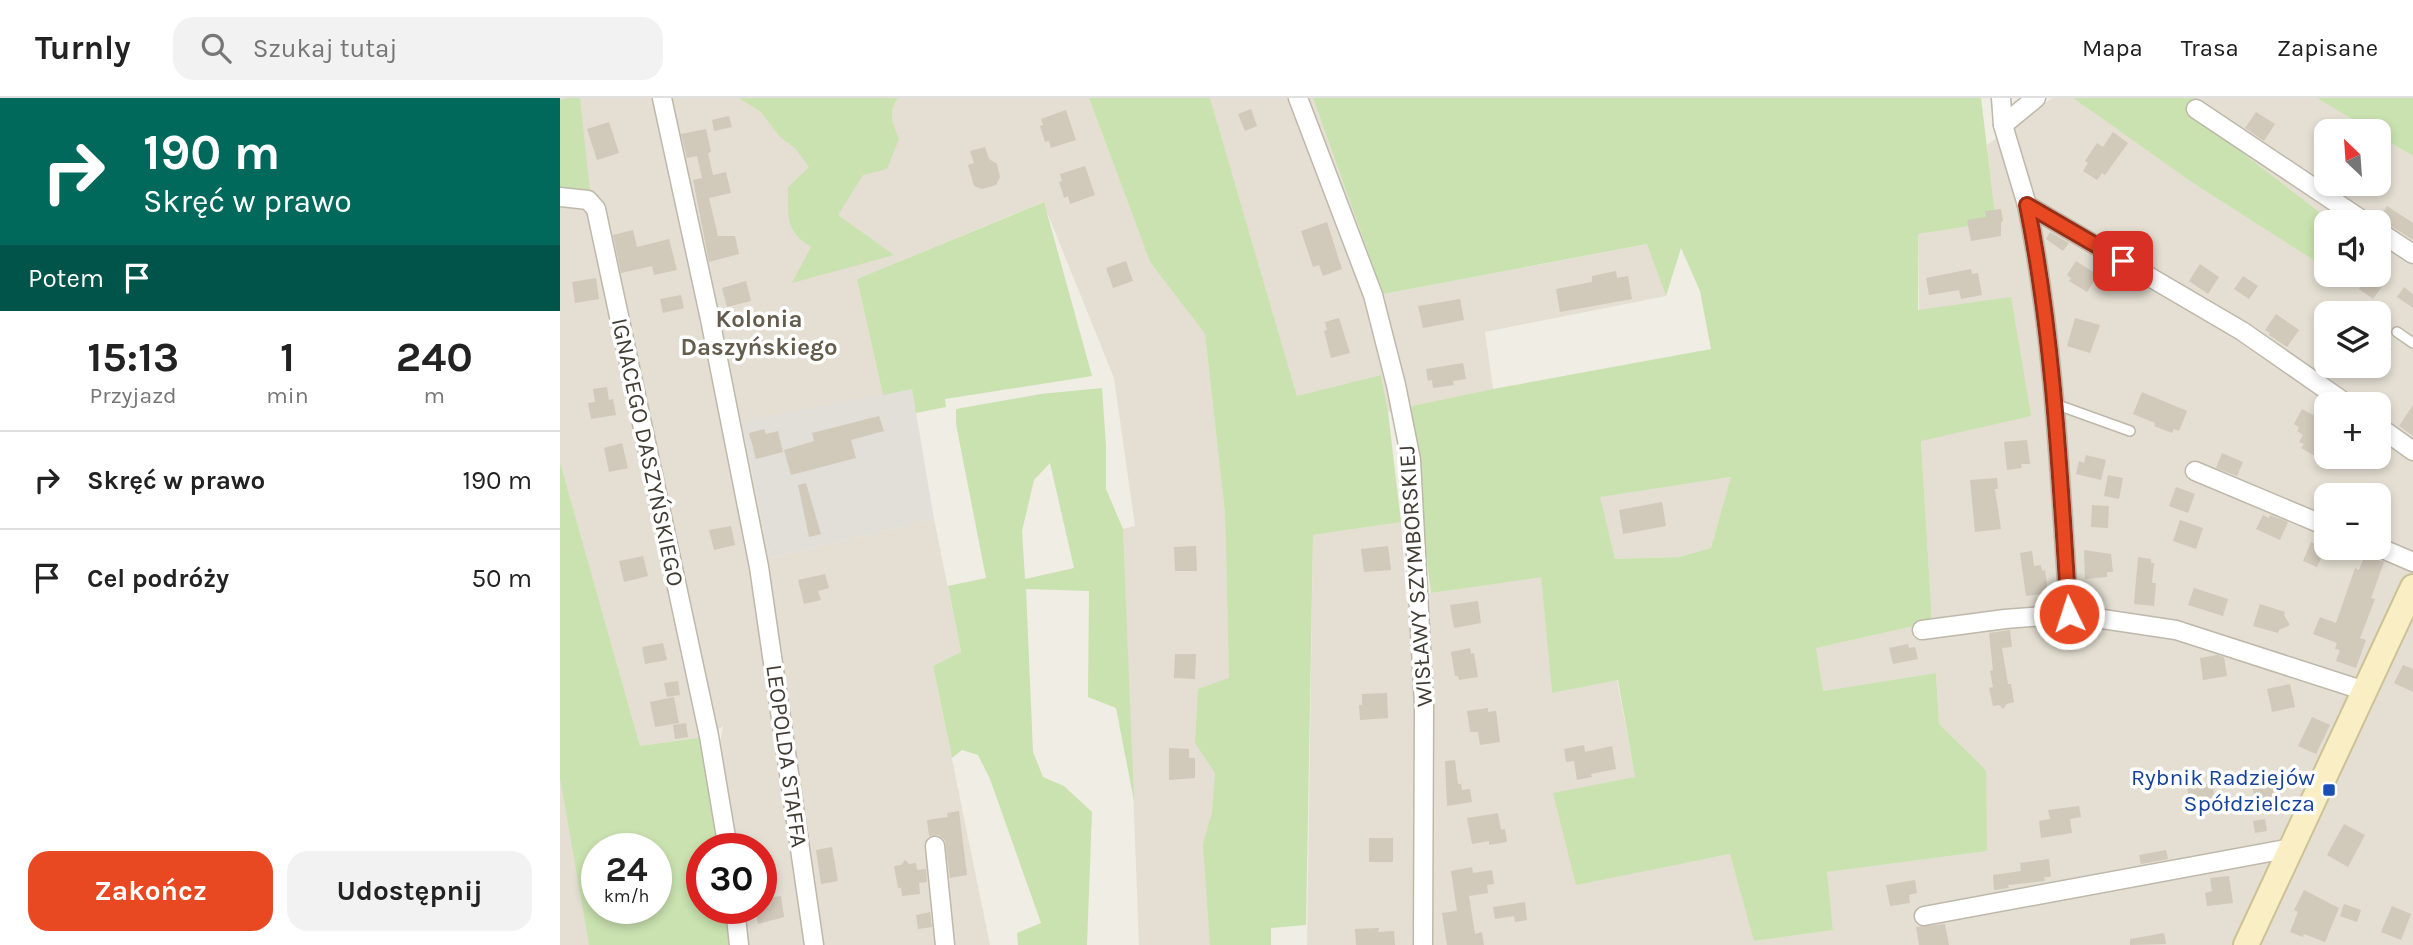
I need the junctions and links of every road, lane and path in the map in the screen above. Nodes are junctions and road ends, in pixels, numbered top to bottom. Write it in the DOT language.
graph roads {
  1 [pos="662,98"];
  2 [pos="1298,98"];
  3 [pos="2001,98"];
  4 [pos="2036,98"];
  5 [pos="2196,108"];
  6 [pos="2003,125"];
  7 [pos="560,197"];
  8 [pos="2027,205"];
  9 [pos="2347,210"];
  10 [pos="2391,240"];
  11 [pos="2413,254"];
  12 [pos="2397,332"];
  13 [pos="2413,343"];
  14 [pos="2330,392"];
  15 [pos="2055,404"];
  16 [pos="2130,431"];
  17 [pos="2391,435"];
  18 [pos="2413,451"];
  19 [pos="2194,471"];
  20 [pos="2314,521"];
  21 [pos="2391,553"];
  22 [pos="2413,562"];
  23 [pos="2413,587"];
  24 [pos="2069,614"];
  25 [pos="2407,621"];
  26 [pos="1922,630"];
  27 [pos="2365,691"];
  28 [pos="724,833"];
  29 [pos="936,846"];
  30 [pos="2291,848"];
  31 [pos="1924,916"];
  32 [pos="737,924"];
  33 [pos="739,945"];
  34 [pos="814,945"];
  35 [pos="945,945"];
  36 [pos="1423,945"];
  37 [pos="2246,945"];
  1 -- 34 [label="street, LEOPOLDA STAFFA"];
  2 -- 36 [label="street, WISŁAWY SZYMBORSKIEJ"];
  3 -- 6 [label="street"];
  4 -- 6 [label="street"];
  5 -- 9 [label="street"];
  6 -- 8 [label="street"];
  7 -- 28 [label="street, IGNACEGO DASZYŃSKIEGO"];
  8 -- 14 [label="street"];
  8 -- 15 [label="street"];
  10 -- 11 [label="street"];
  12 -- 13 [label="lane"];
  15 -- 16 [label="lane"];
  15 -- 24 [label="street"];
  17 -- 18 [label="street"];
  19 -- 20 [label="street"];
  21 -- 22 [label="street"];
  23 -- 25 [label="street"];
  24 -- 26 [label="street"];
  24 -- 27 [label="street"];
  25 -- 27 [label="street"];
  27 -- 30 [label="street"];
  29 -- 35 [label="street"];
  30 -- 31 [label="street"];
  30 -- 37 [label="street"];
  32 -- 33 [label="street"];
}
